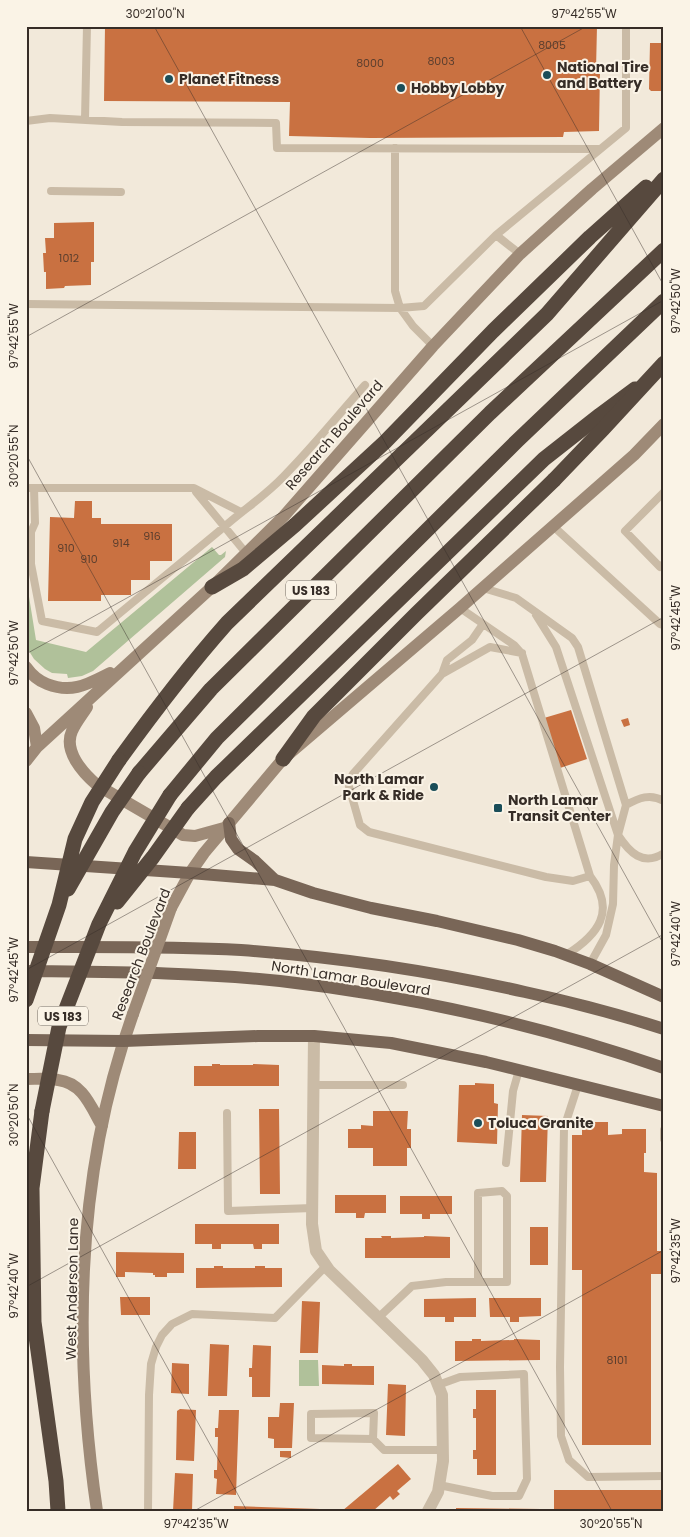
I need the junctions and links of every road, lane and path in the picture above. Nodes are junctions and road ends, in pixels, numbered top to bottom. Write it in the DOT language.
graph roads {
  1 [pos="87,26"];
  2 [pos="626,26"];
  3 [pos="85,119"];
  4 [pos="26,121"];
  5 [pos="664,128"];
  6 [pos="395,148"];
  7 [pos="599,149"];
  8 [pos="664,171"];
  9 [pos="664,179"];
  10 [pos="51,192"];
  11 [pos="121,192"];
  12 [pos="496,234"];
  13 [pos="664,250"];
  14 [pos="520,254"];
  15 [pos="664,301"];
  16 [pos="26,304"];
  17 [pos="400,308"];
  18 [pos="433,346"];
  19 [pos="664,363"];
  20 [pos="664,367"];
  21 [pos="365,385"];
  22 [pos="664,424"];
  23 [pos="30,488"];
  24 [pos="194,488"];
  25 [pos="664,492"];
  26 [pos="241,512"];
  27 [pos="553,526"];
  28 [pos="224,527"];
  29 [pos="246,553"];
  30 [pos="664,564"];
  31 [pos="212,587"];
  32 [pos="483,588"];
  33 [pos="460,608"];
  34 [pos="535,613"];
  35 [pos="483,624"];
  36 [pos="664,625"];
  37 [pos="522,654"];
  38 [pos="126,665"];
  39 [pos="26,667"];
  40 [pos="442,674"];
  41 [pos="94,694"];
  42 [pos="26,712"];
  43 [pos="37,747"];
  44 [pos="283,759"];
  45 [pos="26,761"];
  46 [pos="664,801"];
  47 [pos="626,805"];
  48 [pos="227,826"];
  49 [pos="618,835"];
  50 [pos="664,853"];
  51 [pos="26,862"];
  52 [pos="190,873"];
  53 [pos="590,876"];
  54 [pos="275,880"];
  55 [pos="59,905"];
  56 [pos="98,924"];
  57 [pos="26,947"];
  58 [pos="566,955"];
  59 [pos="590,964"];
  60 [pos="26,971"];
  61 [pos="664,997"];
  62 [pos="26,1000"];
  63 [pos="664,1029"];
  64 [pos="314,1036"];
  65 [pos="26,1040"];
  66 [pos="124,1040"];
  67 [pos="664,1068"];
  68 [pos="519,1070"];
  69 [pos="26,1079"];
  70 [pos="313,1085"];
  71 [pos="403,1085"];
  72 [pos="578,1085"];
  73 [pos="664,1106"];
  74 [pos="228,1114"];
  75 [pos="102,1126"];
  76 [pos="664,1130"];
  77 [pos="664,1139"];
  78 [pos="506,1162"];
  79 [pos="313,1208"];
  80 [pos="326,1266"];
  81 [pos="478,1282"];
  82 [pos="378,1318"];
  83 [pos="438,1385"];
  84 [pos="373,1439"];
  85 [pos="443,1450"];
  86 [pos="664,1476"];
  87 [pos="56,1481"];
  88 [pos="439,1485"];
  89 [pos="58,1511"];
  90 [pos="62,1511"];
  91 [pos="97,1511"];
  92 [pos="148,1511"];
  93 [pos="428,1511"];
  1 -- 3 [label="lane"];
  2 -- 7 [label="lane"];
  3 -- 4 [label="lane"];
  3 -- 6 [label="lane"];
  5 -- 14 [label="main road, Research Boulevard"];
  6 -- 7 [label="lane"];
  6 -- 17 [label="lane"];
  7 -- 12 [label="lane"];
  8 -- 31 [label="highway"];
  9 -- 55 [label="highway, bridge"];
  10 -- 11 [label="lane"];
  12 -- 14 [label="lane"];
  12 -- 17 [label="lane"];
  13 -- 55 [label="highway, US 183, bridge"];
  14 -- 18 [label="main road, Research Boulevard"];
  15 -- 56 [label="highway, US 183, bridge"];
  16 -- 17 [label="lane"];
  17 -- 18 [label="lane"];
  18 -- 29 [label="main road, Research Boulevard"];
  19 -- 44 [label="highway, bridge"];
  20 -- 56 [label="highway, bridge"];
  21 -- 26 [label="lane"];
  22 -- 27 [label="main road, Research Boulevard"];
  23 -- 24 [label="lane"];
  23 -- 28 [label="lane"];
  24 -- 26 [label="lane"];
  24 -- 28 [label="lane"];
  25 -- 30 [label="lane"];
  26 -- 28 [label="lane"];
  27 -- 32 [label="main road, Research Boulevard"];
  27 -- 36 [label="lane"];
  28 -- 29 [label="lane"];
  29 -- 31 [label="main road, Research Boulevard"];
  31 -- 38 [label="main road, Research Boulevard"];
  32 -- 33 [label="main road, Research Boulevard"];
  32 -- 34 [label="lane"];
  33 -- 35 [label="lane"];
  33 -- 44 [label="main road, Research Boulevard"];
  34 -- 47 [label="lane"];
  34 -- 49 [label="lane"];
  35 -- 37 [label="lane"];
  35 -- 40 [label="lane"];
  37 -- 40 [label="lane"];
  37 -- 53 [label="lane"];
  38 -- 39 [label="main road"];
  38 -- 41 [label="main road, Research Boulevard"];
  40 -- 53 [label="lane"];
  41 -- 43 [label="main road, Research Boulevard"];
  41 -- 48 [label="main road"];
  42 -- 43 [label="main road"];
  43 -- 45 [label="main road, Research Boulevard"];
  44 -- 48 [label="main road, Research Boulevard"];
  46 -- 47 [label="lane"];
  47 -- 49 [label="lane"];
  48 -- 52 [label="main road, Research Boulevard"];
  48 -- 54 [label="main road"];
  49 -- 50 [label="lane"];
  49 -- 59 [label="lane"];
  51 -- 52 [label="main road"];
  52 -- 54 [label="main road"];
  52 -- 66 [label="main road, Research Boulevard, bridge"];
  53 -- 58 [label="lane"];
  54 -- 58 [label="main road"];
  55 -- 62 [label="highway, US 183, bridge"];
  56 -- 87 [label="highway, US 183, bridge"];
  57 -- 63 [label="main road, North Lamar Boulevard"];
  58 -- 59 [label="main road"];
  59 -- 61 [label="main road"];
  60 -- 67 [label="main road, North Lamar Boulevard"];
  64 -- 66 [label="main road"];
  64 -- 68 [label="main road"];
  64 -- 70 [label="street"];
  65 -- 66 [label="main road"];
  66 -- 75 [label="main road, West Anderson Lane"];
  68 -- 72 [label="main road"];
  68 -- 78 [label="lane"];
  69 -- 75 [label="main road"];
  70 -- 71 [label="lane"];
  70 -- 79 [label="street"];
  72 -- 73 [label="main road"];
  72 -- 86 [label="lane"];
  74 -- 79 [label="lane"];
  75 -- 91 [label="main road, West Anderson Lane"];
  76 -- 77 [label="lane"];
  79 -- 80 [label="street"];
  80 -- 82 [label="street"];
  80 -- 92 [label="lane"];
  81 -- 81 [label="lane"];
  81 -- 82 [label="lane"];
  82 -- 83 [label="street"];
  83 -- 85 [label="street"];
  83 -- 88 [label="lane"];
  84 -- 84 [label="lane"];
  84 -- 85 [label="lane"];
  85 -- 88 [label="street"];
  87 -- 89 [label="highway, US 183"];
  87 -- 90 [label="lane"];
  88 -- 93 [label="street"];
}
